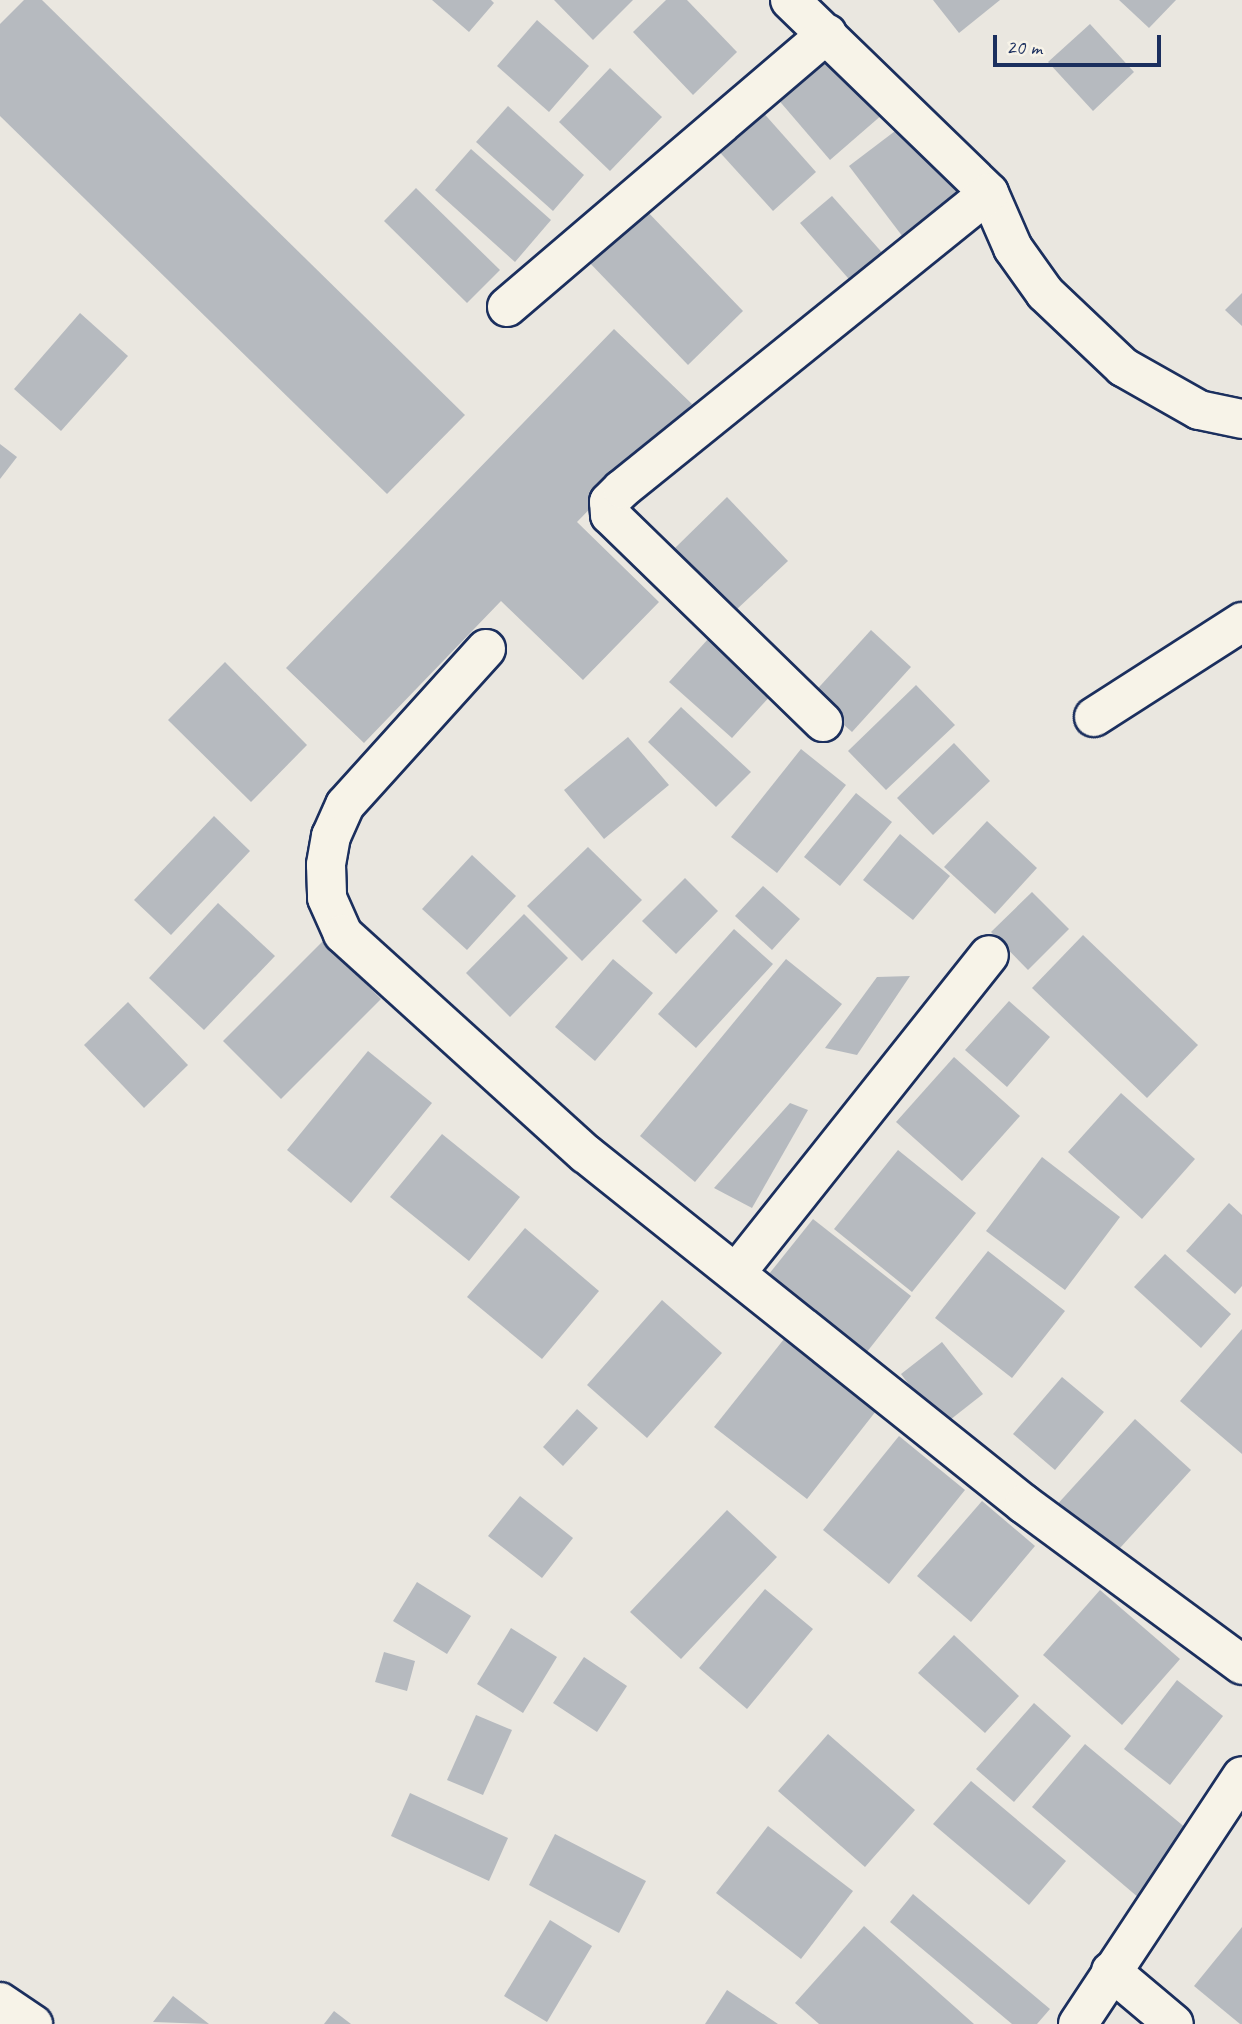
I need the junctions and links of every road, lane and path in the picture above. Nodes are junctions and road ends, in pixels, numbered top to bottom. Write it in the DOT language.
graph roads {
  1 [pos="790,0"];
  2 [pos="827,34"];
  3 [pos="989,193"];
  4 [pos="507,307"];
  5 [pos="1242,419"];
  6 [pos="1242,622"];
  7 [pos="486,649"];
  8 [pos="1094,717"];
  9 [pos="823,722"];
  10 [pos="989,955"];
  11 [pos="736,1273"];
  12 [pos="1242,1665"];
  13 [pos="1242,1776"];
  14 [pos="1111,1971"];
  15 [pos="0,2002"];
  16 [pos="33,2024"];
  17 [pos="1078,2024"];
  18 [pos="1174,2024"];
  1 -- 2 [label="street"];
  2 -- 3 [label="street"];
  2 -- 4 [label="street"];
  3 -- 5 [label="street"];
  3 -- 9 [label="street"];
  6 -- 8 [label="street"];
  7 -- 11 [label="street"];
  10 -- 11 [label="street"];
  11 -- 12 [label="street"];
  13 -- 14 [label="street"];
  14 -- 17 [label="street"];
  14 -- 18 [label="street"];
  15 -- 16 [label="street"];
}
